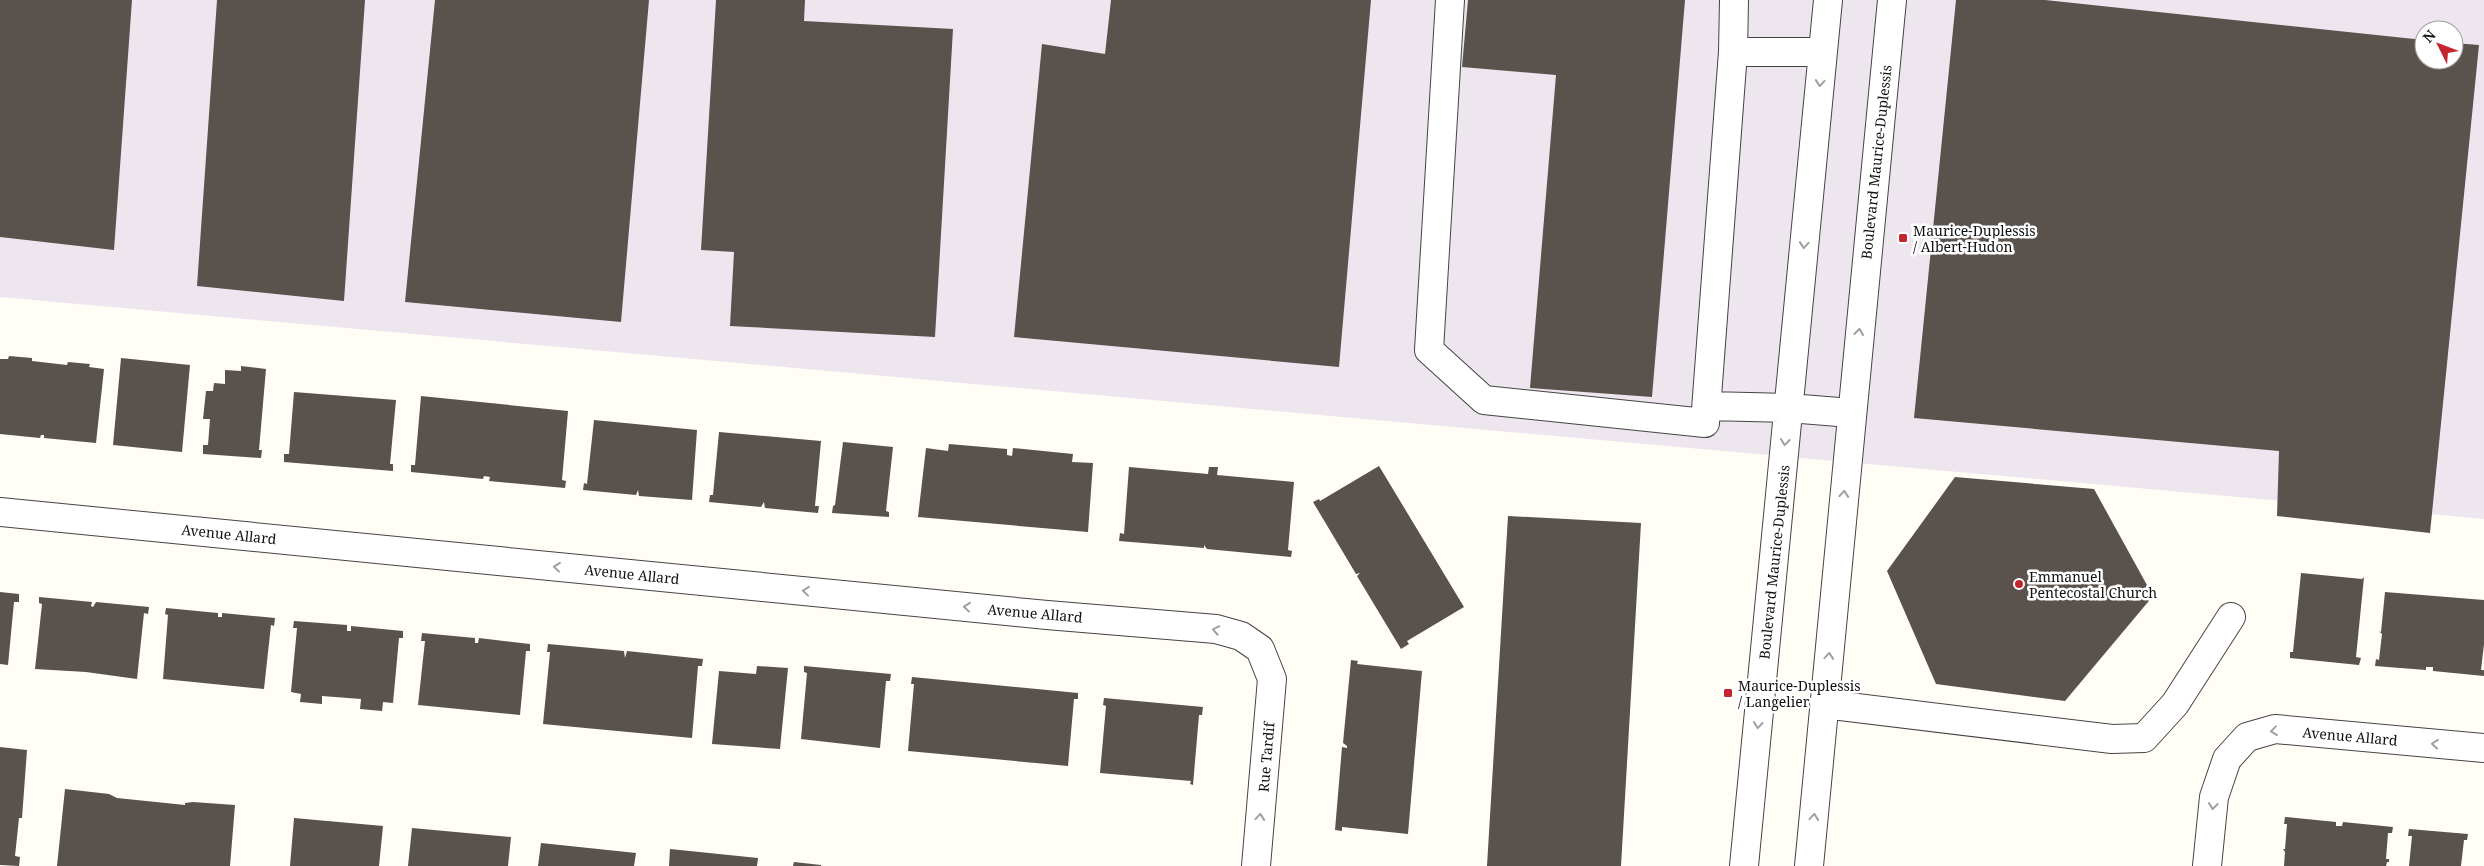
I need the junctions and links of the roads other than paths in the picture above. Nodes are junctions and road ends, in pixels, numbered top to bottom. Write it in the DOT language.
graph roads {
  1 [pos="1450,0"];
  2 [pos="1734,0"];
  3 [pos="1828,0"];
  4 [pos="1892,0"];
  5 [pos="1733,52"];
  6 [pos="1822,52"];
  7 [pos="1707,406"];
  8 [pos="1789,408"];
  9 [pos="1851,413"];
  10 [pos="0,512"];
  11 [pos="2231,617"];
  12 [pos="1260,649"];
  13 [pos="1824,704"];
  14 [pos="2484,748"];
  15 [pos="1256,866"];
  16 [pos="1744,866"];
  17 [pos="1809,866"];
  18 [pos="2208,866"];
  1 -- 7 [label="street"];
  2 -- 5 [label="street"];
  3 -- 6 [label="street, Boulevard Maurice-Duplessis"];
  9 -- 4 [label="street, Boulevard Maurice-Duplessis, one-way"];
  5 -- 6 [label="street"];
  5 -- 7 [label="street"];
  6 -- 8 [label="street, Boulevard Maurice-Duplessis, one-way"];
  7 -- 8 [label="street"];
  8 -- 9 [label="street"];
  8 -- 16 [label="street, Boulevard Maurice-Duplessis, one-way"];
  13 -- 9 [label="street, Boulevard Maurice-Duplessis, one-way"];
  12 -- 10 [label="street, Avenue Allard, one-way"];
  11 -- 13 [label="street"];
  15 -- 12 [label="street, Rue Tardif, one-way"];
  17 -- 13 [label="street, Boulevard Maurice-Duplessis, one-way"];
  14 -- 18 [label="street, Avenue Allard, one-way"];
}
